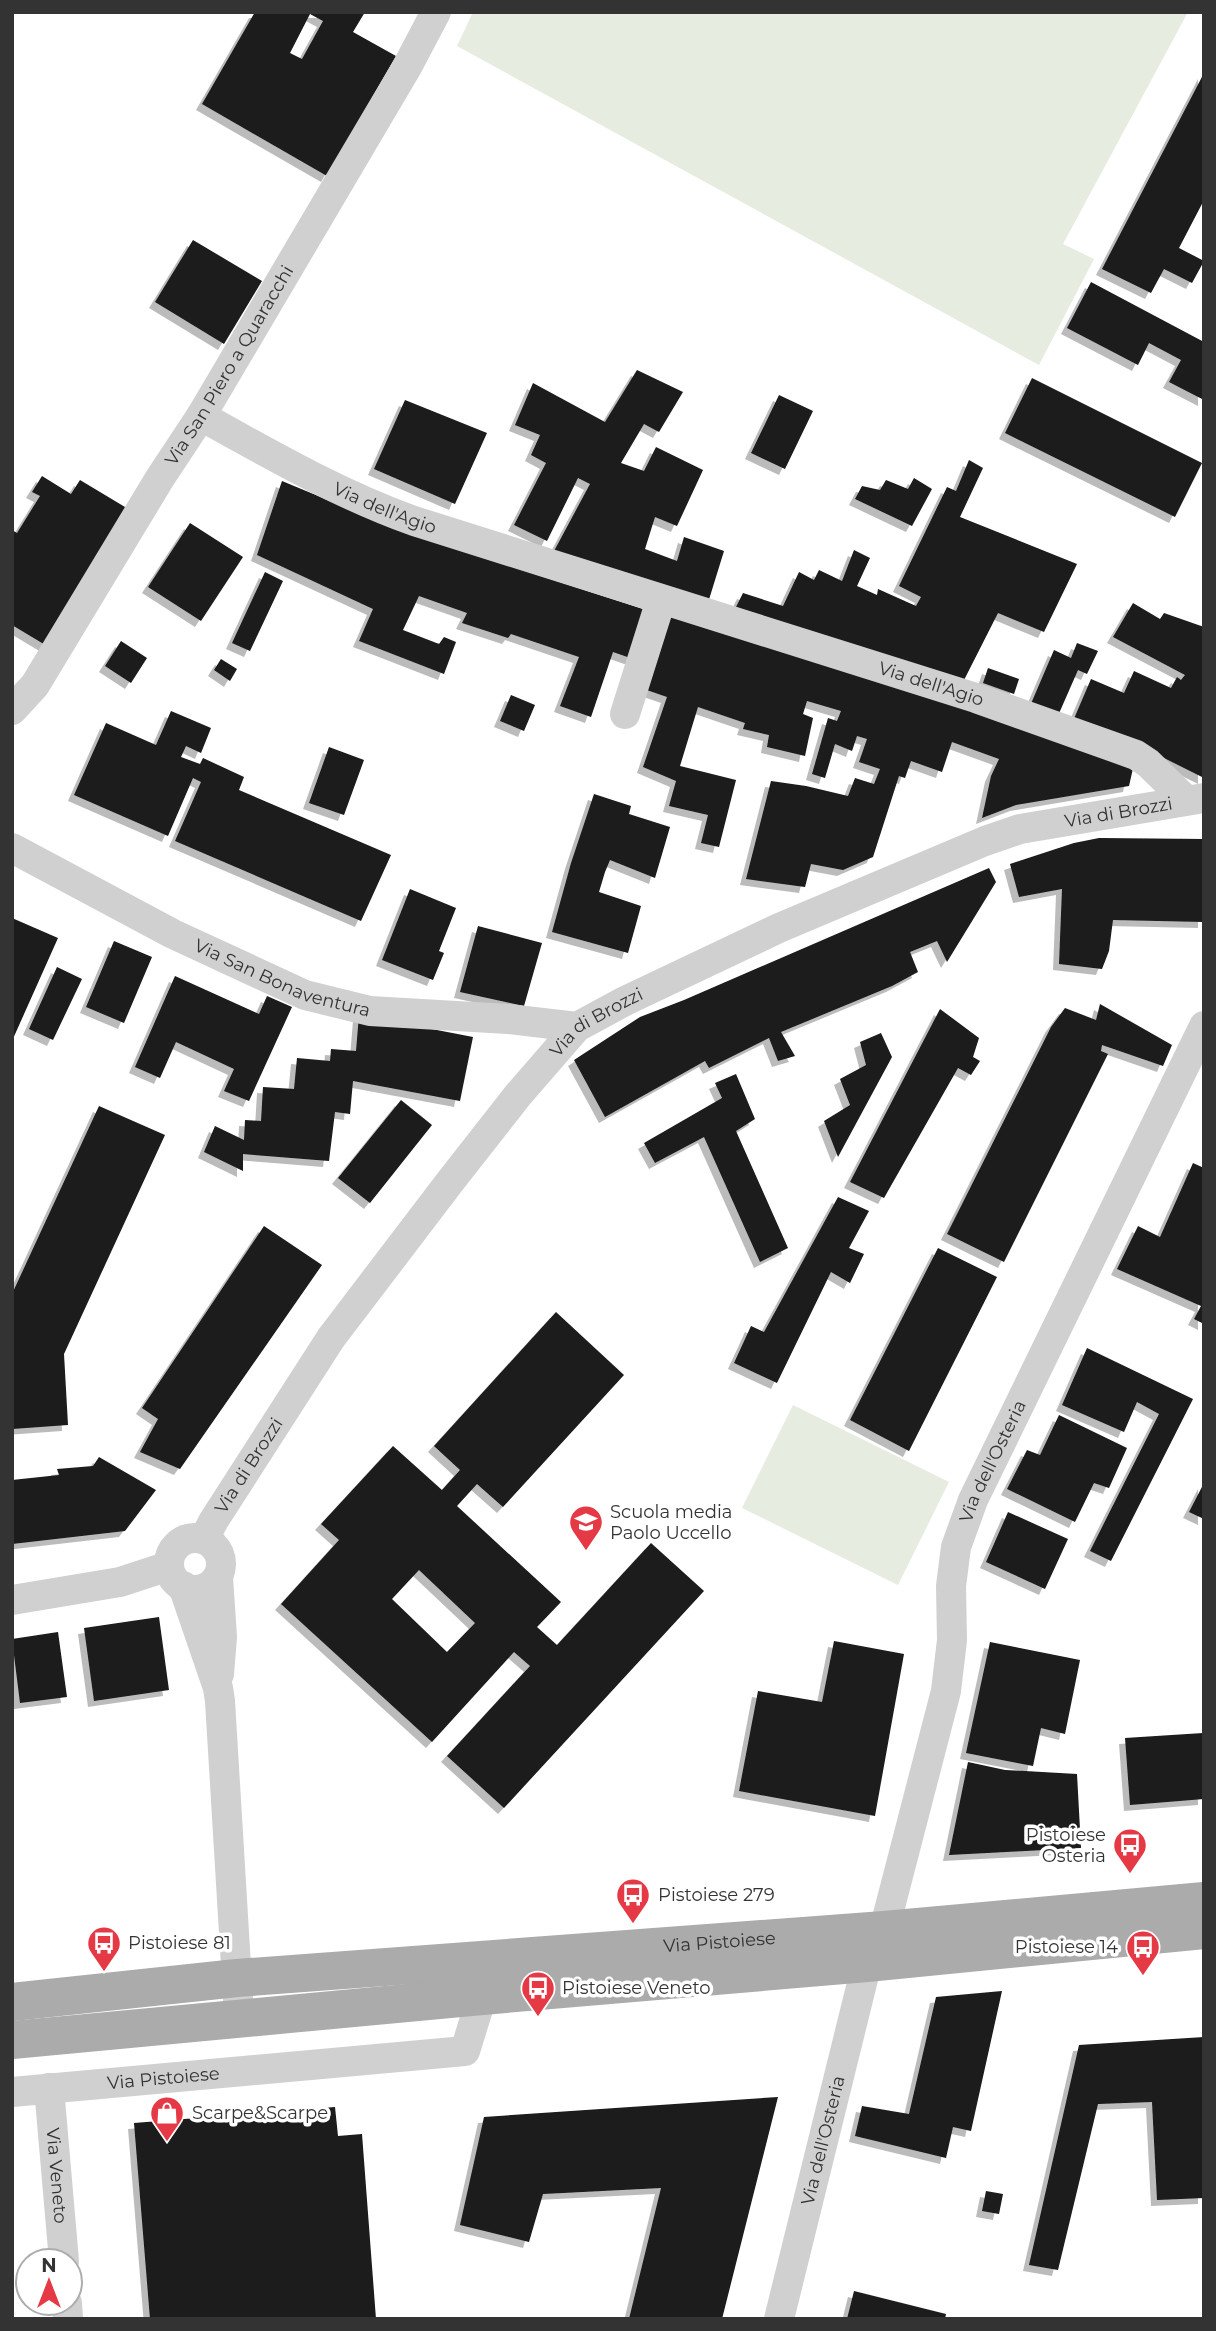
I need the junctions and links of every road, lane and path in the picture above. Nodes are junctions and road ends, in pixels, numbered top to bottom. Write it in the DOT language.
graph roads {
  1 [pos="436,12"];
  2 [pos="201,416"];
  3 [pos="661,600"];
  4 [pos="12,710"];
  5 [pos="625,714"];
  6 [pos="1195,799"];
  7 [pos="12,848"];
  8 [pos="1204,1026"];
  9 [pos="577,1027"];
  10 [pos="205,1539"];
  11 [pos="176,1576"];
  12 [pos="218,1577"];
  13 [pos="12,1600"];
  14 [pos="218,1688"];
  15 [pos="1204,1901"];
  16 [pos="884,1930"];
  17 [pos="1204,1930"];
  18 [pos="867,1964"];
  19 [pos="237,1978"];
  20 [pos="482,1996"];
  21 [pos="12,2002"];
  22 [pos="240,2019"];
  23 [pos="12,2040"];
  24 [pos="49,2088"];
  25 [pos="12,2092"];
  26 [pos="63,2247"];
  27 [pos="779,2319"];
  1 -- 2 [label="street, Via San Piero a Quaracchi"];
  2 -- 3 [label="street, Via dell'Agio"];
  2 -- 4 [label="street, Via San Piero a Quaracchi"];
  3 -- 5 [label="street"];
  3 -- 6 [label="street, Via dell'Agio"];
  6 -- 9 [label="street, Via di Brozzi"];
  7 -- 9 [label="street, Via San Bonaventura"];
  8 -- 16 [label="street, Via dell'Osteria"];
  9 -- 10 [label="street, Via di Brozzi"];
  10 -- 11 [label="street"];
  10 -- 12 [label="street"];
  11 -- 12 [label="street"];
  11 -- 13 [label="street"];
  11 -- 14 [label="street"];
  12 -- 14 [label="street"];
  14 -- 19 [label="street"];
  15 -- 16 [label="main road, Via Pistoiese"];
  16 -- 19 [label="main road, Via Pistoiese"];
  17 -- 18 [label="main road, Via Pistoiese"];
  18 -- 20 [label="main road, Via Pistoiese"];
  18 -- 27 [label="street, Via dell'Osteria"];
  19 -- 21 [label="main road, Via Pistoiese"];
  19 -- 22 [label="street"];
  20 -- 22 [label="main road, Via Pistoiese"];
  20 -- 24 [label="street, Via Pistoiese"];
  22 -- 23 [label="main road, Via Pistoiese"];
  24 -- 25 [label="street, Via Pistoiese"];
  24 -- 26 [label="street, Via Veneto"];
}
